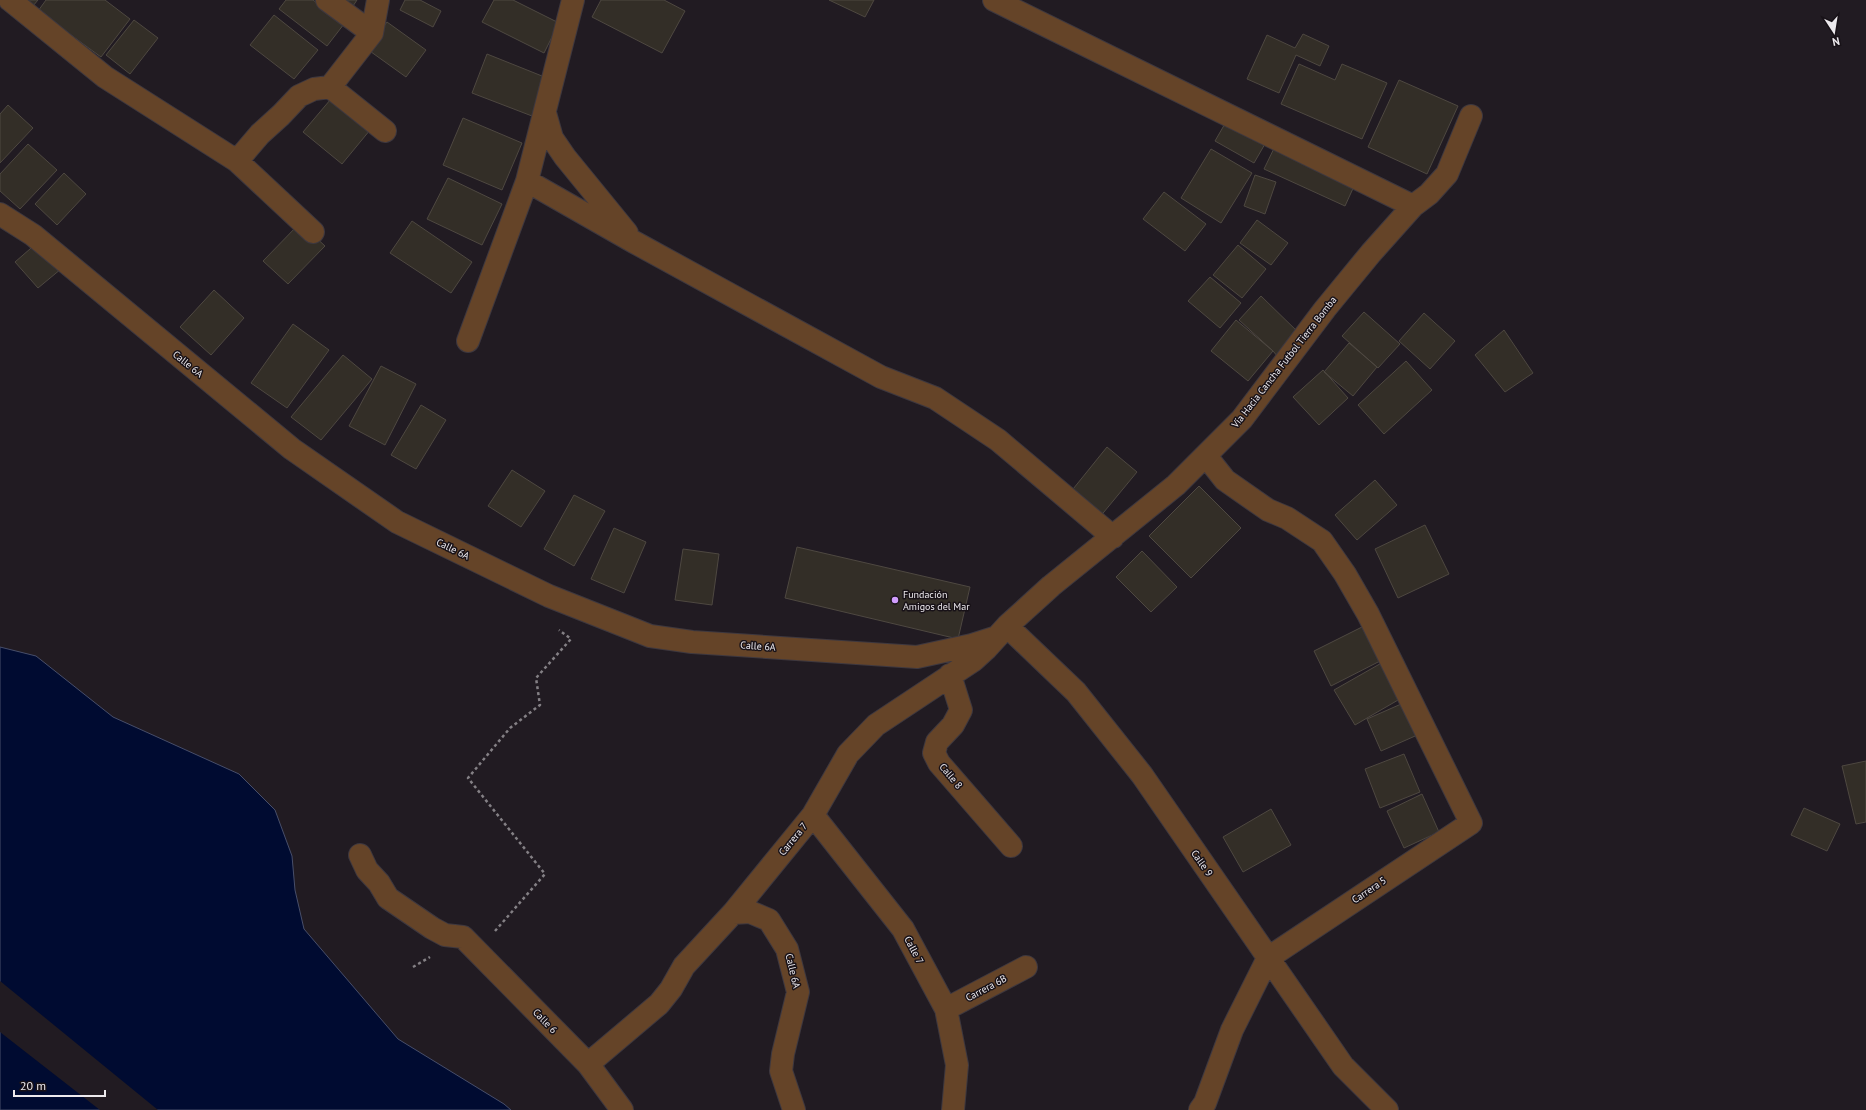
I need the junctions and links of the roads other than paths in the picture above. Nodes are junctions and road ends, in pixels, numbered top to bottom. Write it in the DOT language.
graph roads {
  1 [pos="10,0"];
  2 [pos="327,0"];
  3 [pos="378,0"];
  4 [pos="994,0"];
  5 [pos="571,1"];
  6 [pos="372,33"];
  7 [pos="330,87"];
  8 [pos="545,113"];
  9 [pos="1471,116"];
  10 [pos="385,131"];
  11 [pos="237,161"];
  12 [pos="527,181"];
  13 [pos="1413,206"];
  14 [pos="0,214"];
  15 [pos="313,232"];
  16 [pos="634,242"];
  17 [pos="468,341"];
  18 [pos="1206,456"];
  19 [pos="1113,537"];
  20 [pos="1001,632"];
  21 [pos="950,675"];
  22 [pos="813,815"];
  23 [pos="1011,846"];
  24 [pos="360,855"];
  25 [pos="733,913"];
  26 [pos="1268,958"];
  27 [pos="1026,967"];
  28 [pos="946,1009"];
  29 [pos="588,1064"];
  30 [pos="622,1110"];
  31 [pos="794,1110"];
  32 [pos="953,1110"];
  33 [pos="1200,1110"];
  34 [pos="1387,1110"];
  1 -- 11 [label="street"];
  2 -- 6 [label="street"];
  3 -- 6 [label="street"];
  4 -- 13 [label="street"];
  5 -- 8 [label="street"];
  6 -- 7 [label="street"];
  7 -- 10 [label="street"];
  7 -- 11 [label="street"];
  8 -- 12 [label="street"];
  8 -- 16 [label="street"];
  9 -- 13 [label="street, Vía Hacia Cancha Futbol Tierra Bomba"];
  11 -- 15 [label="street"];
  12 -- 16 [label="street"];
  12 -- 17 [label="street"];
  13 -- 18 [label="street, Vía Hacia Cancha Futbol Tierra Bomba"];
  14 -- 20 [label="street, Calle 6A"];
  16 -- 19 [label="street"];
  18 -- 19 [label="street, Vía Hacia Cancha Futbol Tierra Bomba"];
  18 -- 26 [label="street, Carrera 5"];
  19 -- 20 [label="street, Vía Hacia Cancha Futbol Tierra Bomba"];
  20 -- 21 [label="street, Carrera 7"];
  20 -- 26 [label="street, Calle 9"];
  21 -- 22 [label="street, Carrera 7"];
  21 -- 23 [label="street, Calle 8"];
  22 -- 25 [label="street, Carrera 7"];
  22 -- 28 [label="street, Calle 7"];
  24 -- 29 [label="street, Calle 6"];
  25 -- 29 [label="street, Carrera 7"];
  25 -- 31 [label="street, Calle 6A"];
  26 -- 33 [label="street"];
  26 -- 34 [label="street, Calle 9"];
  27 -- 28 [label="street, Carrera 6B"];
  28 -- 32 [label="street, Calle 7"];
  29 -- 30 [label="street, Calle 6"];
}
